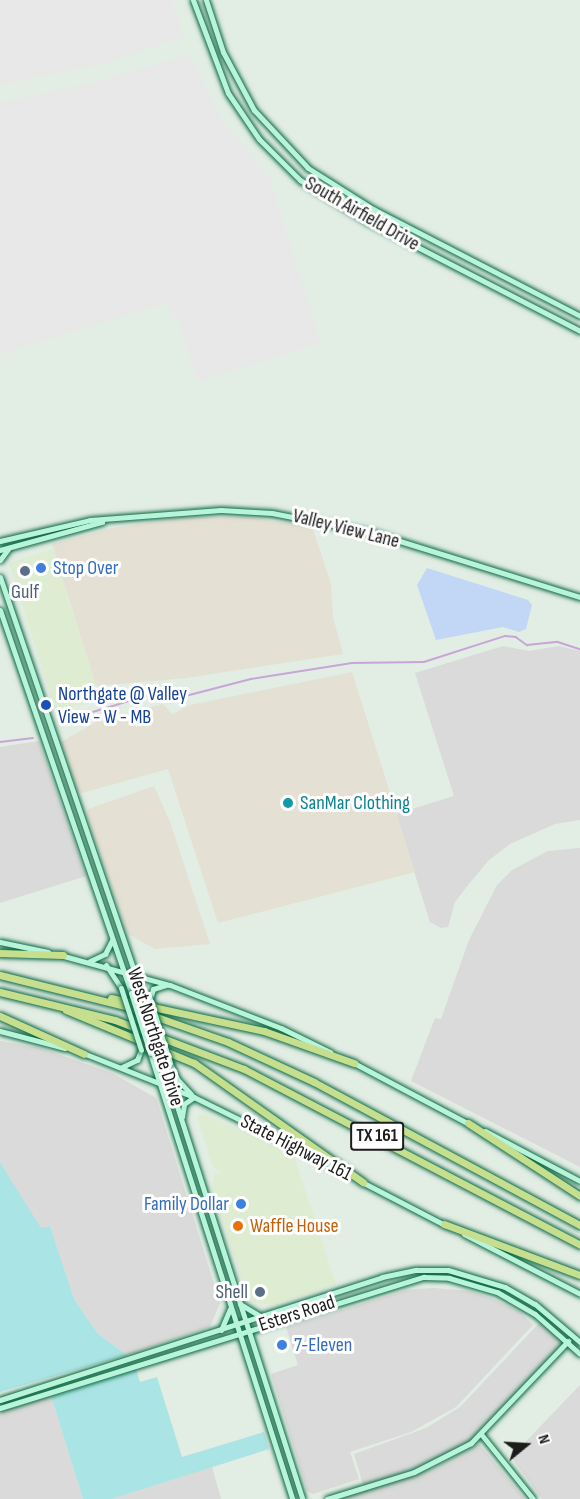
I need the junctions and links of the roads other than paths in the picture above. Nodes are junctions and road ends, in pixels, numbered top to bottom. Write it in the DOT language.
graph roads {
  1 [pos="193,0"];
  2 [pos="206,0"];
  3 [pos="407,226"];
  4 [pos="401,238"];
  5 [pos="580,316"];
  6 [pos="580,331"];
  7 [pos="104,521"];
  8 [pos="0,536"];
  9 [pos="18,537"];
  10 [pos="0,541"];
  11 [pos="8,549"];
  12 [pos="0,550"];
  13 [pos="0,560"];
  14 [pos="0,572"];
  15 [pos="0,577"];
  16 [pos="2,585"];
  17 [pos="580,597"];
  18 [pos="0,610"];
  19 [pos="31,676"];
  20 [pos="22,678"];
  21 [pos="112,938"];
  22 [pos="0,942"];
  23 [pos="0,953"];
  24 [pos="63,955"];
  25 [pos="90,962"];
  26 [pos="106,965"];
  27 [pos="123,969"];
  28 [pos="135,972"];
  29 [pos="0,975"];
  30 [pos="170,985"];
  31 [pos="0,992"];
  32 [pos="83,994"];
  33 [pos="47,1002"];
  34 [pos="0,1016"];
  35 [pos="0,1031"];
  36 [pos="84,1053"];
  37 [pos="354,1063"];
  38 [pos="120,1067"];
  39 [pos="160,1083"];
  40 [pos="171,1088"];
  41 [pos="194,1097"];
  42 [pos="183,1123"];
  43 [pos="468,1123"];
  44 [pos="580,1181"];
  45 [pos="363,1182"];
  46 [pos="580,1196"];
  47 [pos="444,1224"];
  48 [pos="580,1225"];
  49 [pos="580,1245"];
  50 [pos="220,1248"];
  51 [pos="213,1251"];
  52 [pos="448,1270"];
  53 [pos="580,1275"];
  54 [pos="448,1278"];
  55 [pos="580,1294"];
  56 [pos="239,1303"];
  57 [pos="231,1308"];
  58 [pos="267,1317"];
  59 [pos="247,1327"];
  60 [pos="238,1330"];
  61 [pos="218,1332"];
  62 [pos="572,1335"];
  63 [pos="566,1342"];
  64 [pos="580,1342"];
  65 [pos="580,1354"];
  66 [pos="0,1400"];
  67 [pos="0,1408"];
  68 [pos="276,1418"];
  69 [pos="268,1424"];
  70 [pos="481,1434"];
  71 [pos="292,1499"];
  72 [pos="302,1499"];
  73 [pos="327,1499"];
  74 [pos="533,1499"];
  1 -- 4 [label="main road, South Airfield Drive"];
  2 -- 3 [label="main road, South Airfield Drive"];
  3 -- 4 [label="main road"];
  3 -- 5 [label="main road, South Airfield Drive"];
  4 -- 6 [label="main road, South Airfield Drive"];
  7 -- 9 [label="main road, Valley View Lane"];
  7 -- 11 [label="main road, Valley View Lane"];
  7 -- 17 [label="main road, Valley View Lane"];
  8 -- 9 [label="main road"];
  9 -- 10 [label="main road, Valley View Lane"];
  11 -- 12 [label="main road, Valley View Lane"];
  11 -- 13 [label="main road"];
  14 -- 16 [label="main road"];
  15 -- 16 [label="main road, West Northgate Drive"];
  16 -- 19 [label="main road, West Northgate Drive"];
  18 -- 20 [label="main road, West Northgate Drive"];
  19 -- 20 [label="main road"];
  19 -- 28 [label="main road, West Northgate Drive"];
  20 -- 21 [label="main road, West Northgate Drive"];
  21 -- 25 [label="main road"];
  21 -- 27 [label="main road, West Northgate Drive"];
  22 -- 24 [label="main road"];
  23 -- 24 [label="highway"];
  24 -- 25 [label="main road"];
  25 -- 26 [label="main road"];
  26 -- 27 [label="main road"];
  26 -- 38 [label="main road, bridge"];
  27 -- 28 [label="main road"];
  27 -- 39 [label="main road, West Northgate Drive, bridge"];
  28 -- 30 [label="main road"];
  28 -- 40 [label="main road, West Northgate Drive, bridge"];
  29 -- 32 [label="highway, TX 161"];
  30 -- 37 [label="main road"];
  30 -- 41 [label="main road, bridge"];
  31 -- 33 [label="highway, TX 161"];
  32 -- 37 [label="highway"];
  32 -- 48 [label="highway, TX 161"];
  33 -- 45 [label="highway"];
  33 -- 49 [label="highway, TX 161"];
  34 -- 36 [label="highway"];
  35 -- 36 [label="main road, State Highway 161"];
  36 -- 38 [label="main road, State Highway 161"];
  37 -- 43 [label="main road"];
  38 -- 39 [label="main road, State Highway 161"];
  39 -- 40 [label="main road, State Highway 161"];
  39 -- 51 [label="main road, West Northgate Drive"];
  40 -- 41 [label="main road, State Highway 161"];
  40 -- 42 [label="main road, West Northgate Drive"];
  41 -- 42 [label="main road"];
  41 -- 45 [label="main road, State Highway 161"];
  42 -- 50 [label="main road, West Northgate Drive"];
  43 -- 44 [label="main road"];
  43 -- 46 [label="highway"];
  45 -- 47 [label="main road, State Highway 161"];
  47 -- 53 [label="highway"];
  47 -- 55 [label="main road, State Highway 161"];
  50 -- 51 [label="main road"];
  50 -- 56 [label="main road, West Northgate Drive"];
  51 -- 57 [label="main road, West Northgate Drive"];
  52 -- 54 [label="main road"];
  52 -- 58 [label="main road, Esters Road"];
  52 -- 62 [label="main road, Esters Road"];
  54 -- 59 [label="main road, Esters Road"];
  54 -- 63 [label="main road, Esters Road"];
  56 -- 58 [label="main road"];
  56 -- 59 [label="main road, West Northgate Drive"];
  57 -- 60 [label="main road, West Northgate Drive"];
  57 -- 61 [label="main road"];
  58 -- 59 [label="main road, Esters Road"];
  59 -- 60 [label="main road, Esters Road"];
  59 -- 68 [label="main road, West Northgate Drive"];
  60 -- 61 [label="main road, Esters Road"];
  60 -- 67 [label="main road, Esters Road"];
  60 -- 69 [label="main road, West Northgate Drive"];
  61 -- 66 [label="main road, Esters Road"];
  62 -- 63 [label="main road"];
  62 -- 64 [label="main road, Esters Road"];
  63 -- 65 [label="main road, Esters Road"];
  63 -- 70 [label="main road"];
  68 -- 69 [label="main road"];
  68 -- 72 [label="main road, West Northgate Drive"];
  69 -- 71 [label="main road, West Northgate Drive"];
  70 -- 73 [label="main road"];
  70 -- 74 [label="main road"];
}
